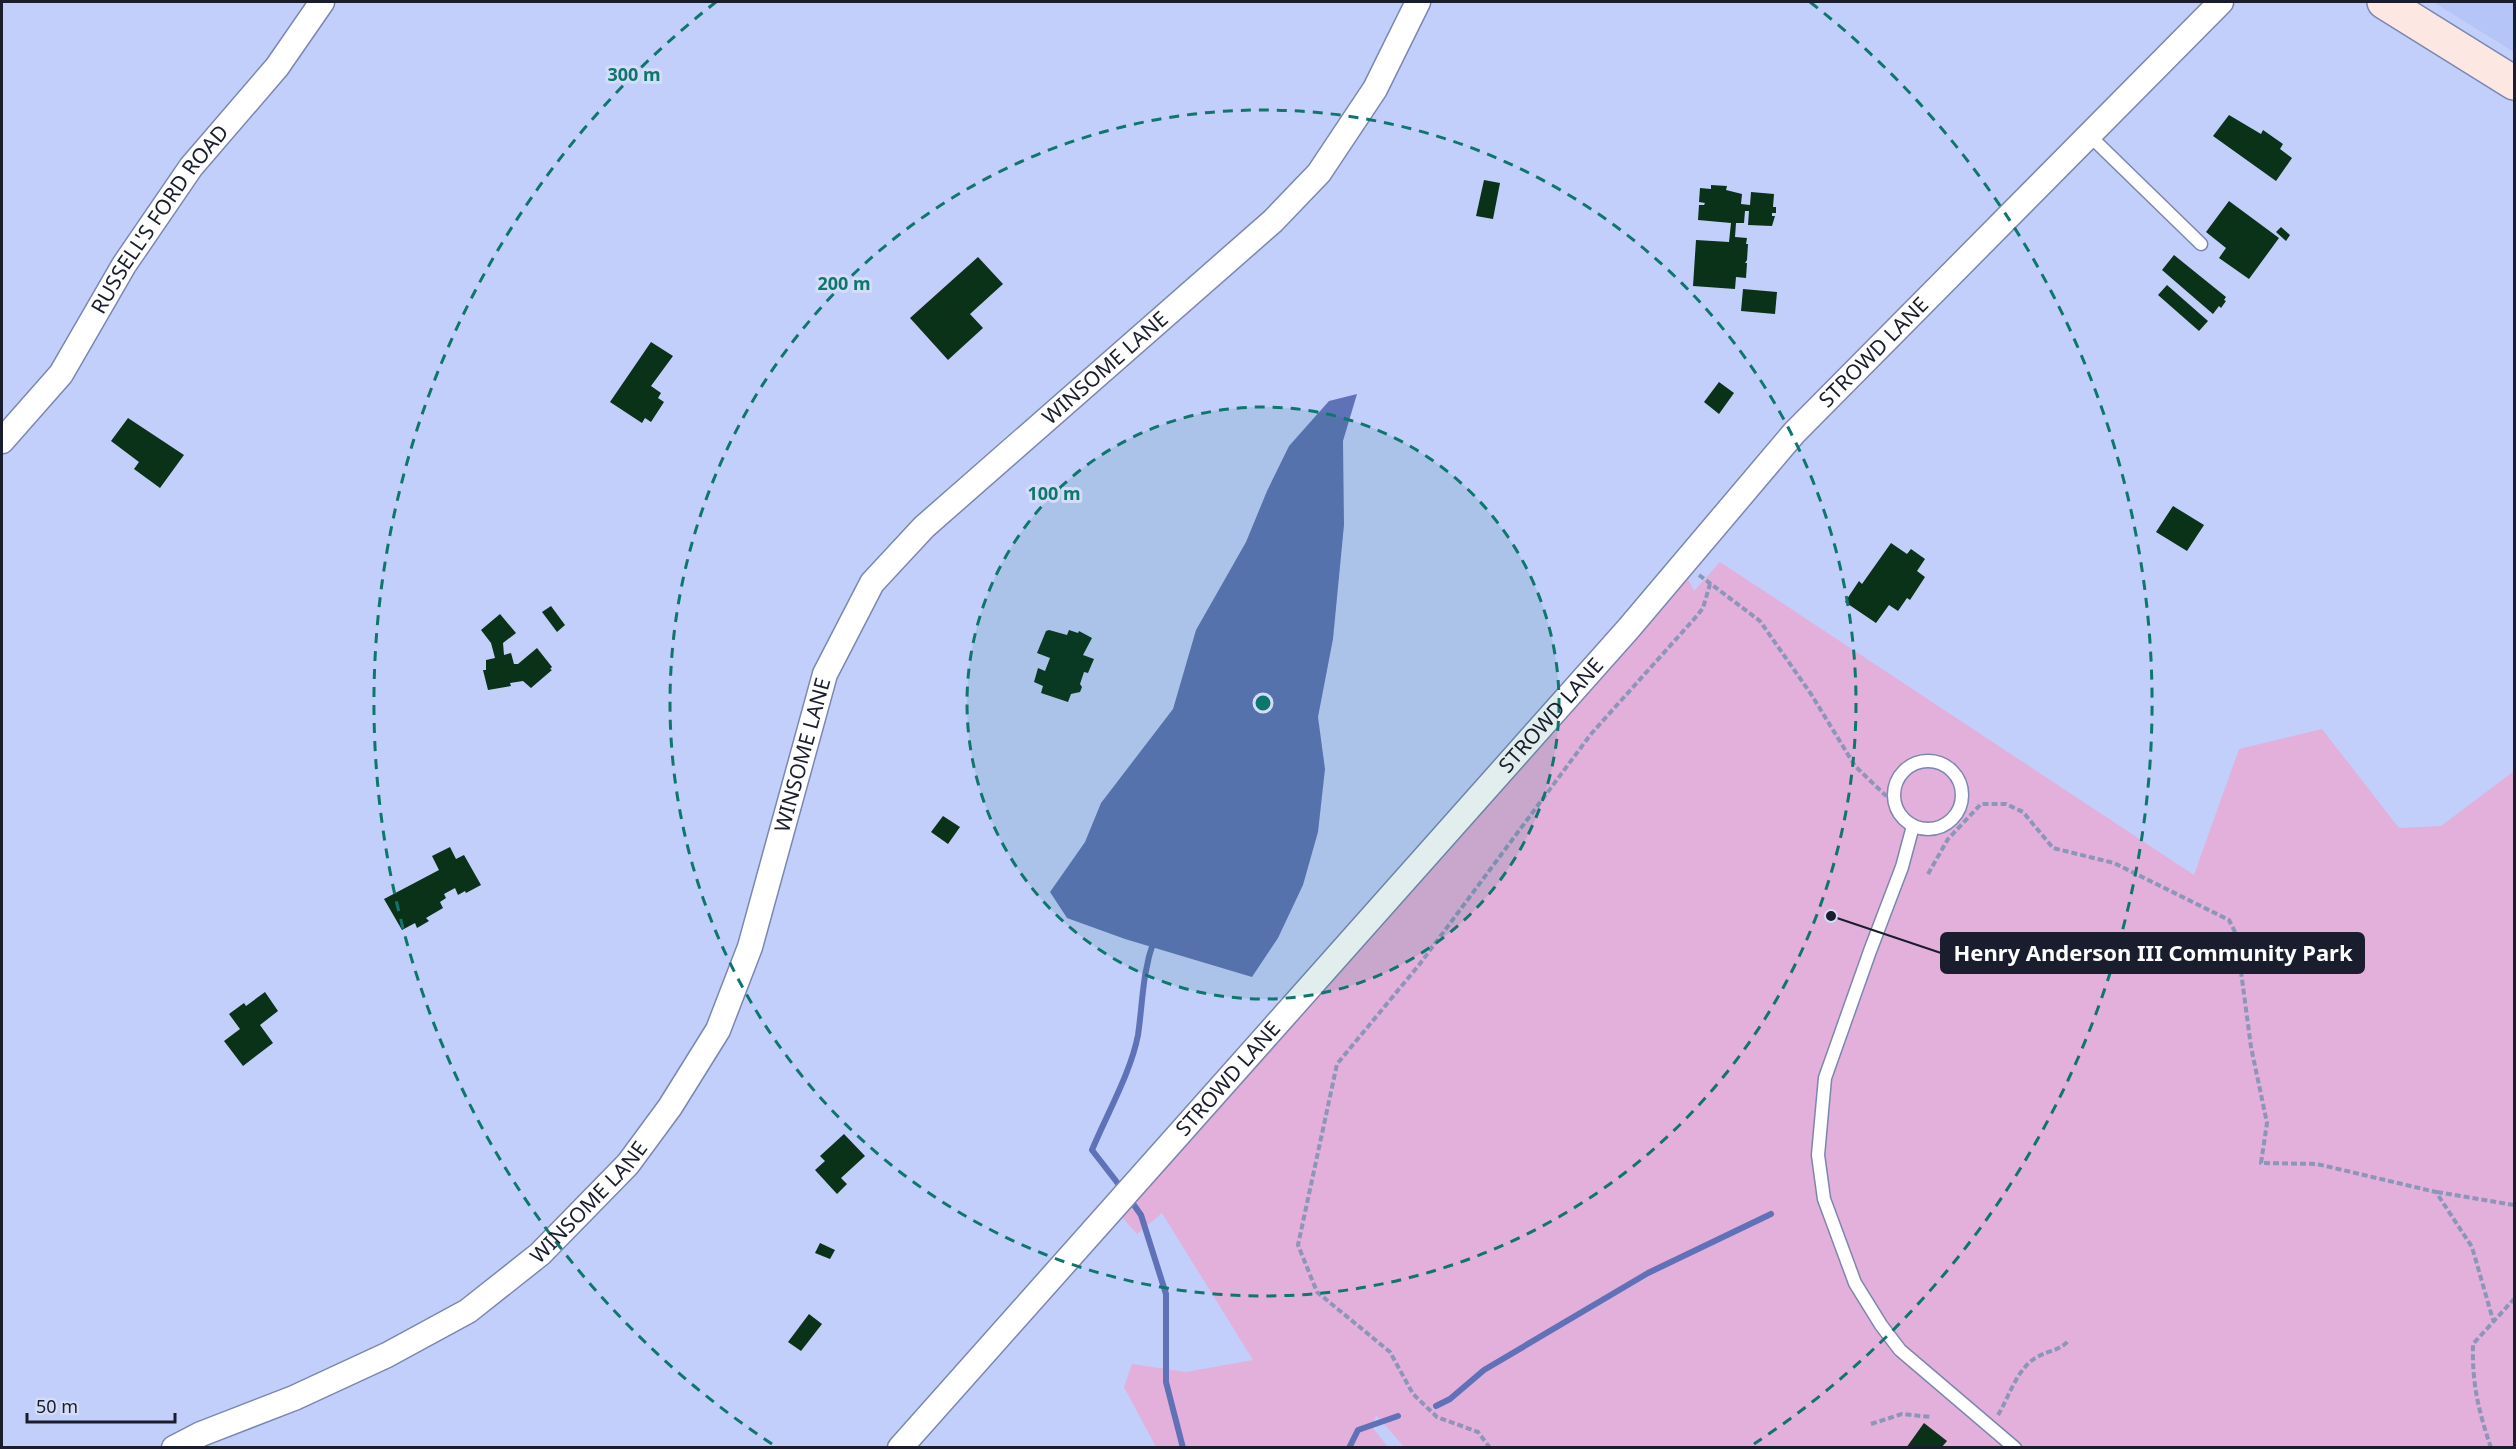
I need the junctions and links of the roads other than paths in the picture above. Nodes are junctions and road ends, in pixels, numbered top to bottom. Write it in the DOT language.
graph roads {
  1 [pos="322,2"];
  2 [pos="1418,2"];
  3 [pos="2221,2"];
  4 [pos="2384,2"];
  5 [pos="2514,83"];
  6 [pos="2089,135"];
  7 [pos="2201,244"];
  8 [pos="2,441"];
  9 [pos="1913,826"];
  10 [pos="174,1448"];
  11 [pos="900,1448"];
  12 [pos="2015,1448"];
  1 -- 8 [label="street, RUSSELL'S FORD ROAD"];
  2 -- 10 [label="street, WINSOME LANE"];
  3 -- 6 [label="street, STROWD LANE"];
  4 -- 5 [label="street"];
  6 -- 7 [label="lane"];
  6 -- 11 [label="street, STROWD LANE"];
  9 -- 9 [label="lane"];
  9 -- 12 [label="lane"];
}
